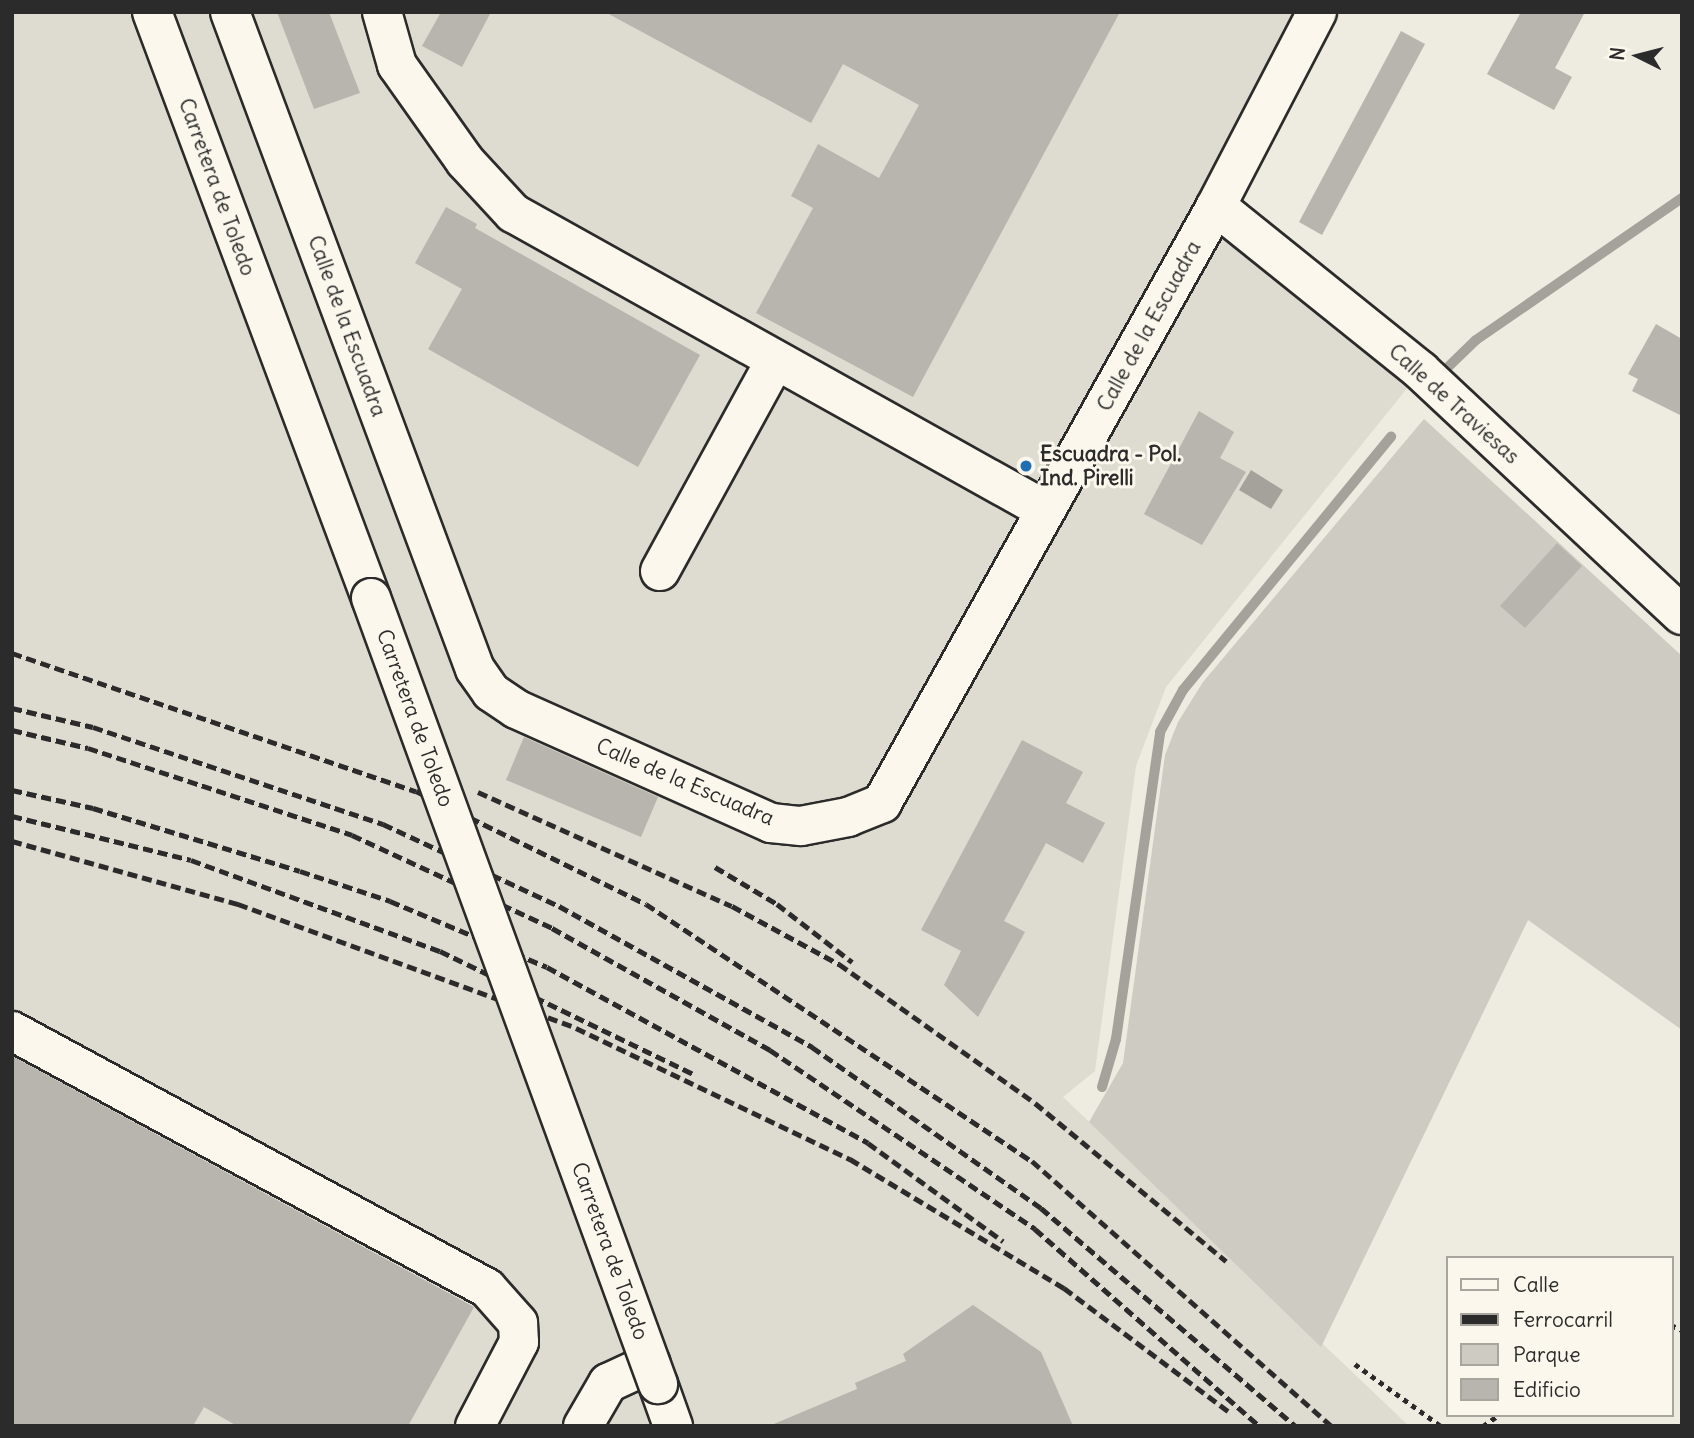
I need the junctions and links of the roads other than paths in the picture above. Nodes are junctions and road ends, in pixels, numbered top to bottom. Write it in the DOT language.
graph roads {
  1 [pos="152,12"];
  2 [pos="230,12"];
  3 [pos="382,12"];
  4 [pos="1317,12"];
  5 [pos="1216,206"];
  6 [pos="775,361"];
  7 [pos="1045,510"];
  8 [pos="660,571"];
  9 [pos="1682,615"];
  10 [pos="12,1031"];
  11 [pos="654,1374"];
  12 [pos="475,1426"];
  13 [pos="583,1426"];
  14 [pos="673,1426"];
  1 -- 11 [label="street, Carretera de Toledo, bridge"];
  2 -- 7 [label="street, Calle de la Escuadra"];
  3 -- 6 [label="street"];
  4 -- 5 [label="street, Calle de la Escuadra"];
  5 -- 7 [label="street, Calle de la Escuadra"];
  5 -- 9 [label="street, Calle de Traviesas"];
  6 -- 7 [label="street"];
  6 -- 8 [label="street"];
  10 -- 12 [label="street"];
  11 -- 13 [label="street"];
  11 -- 14 [label="street, Carretera de Toledo"];
}
